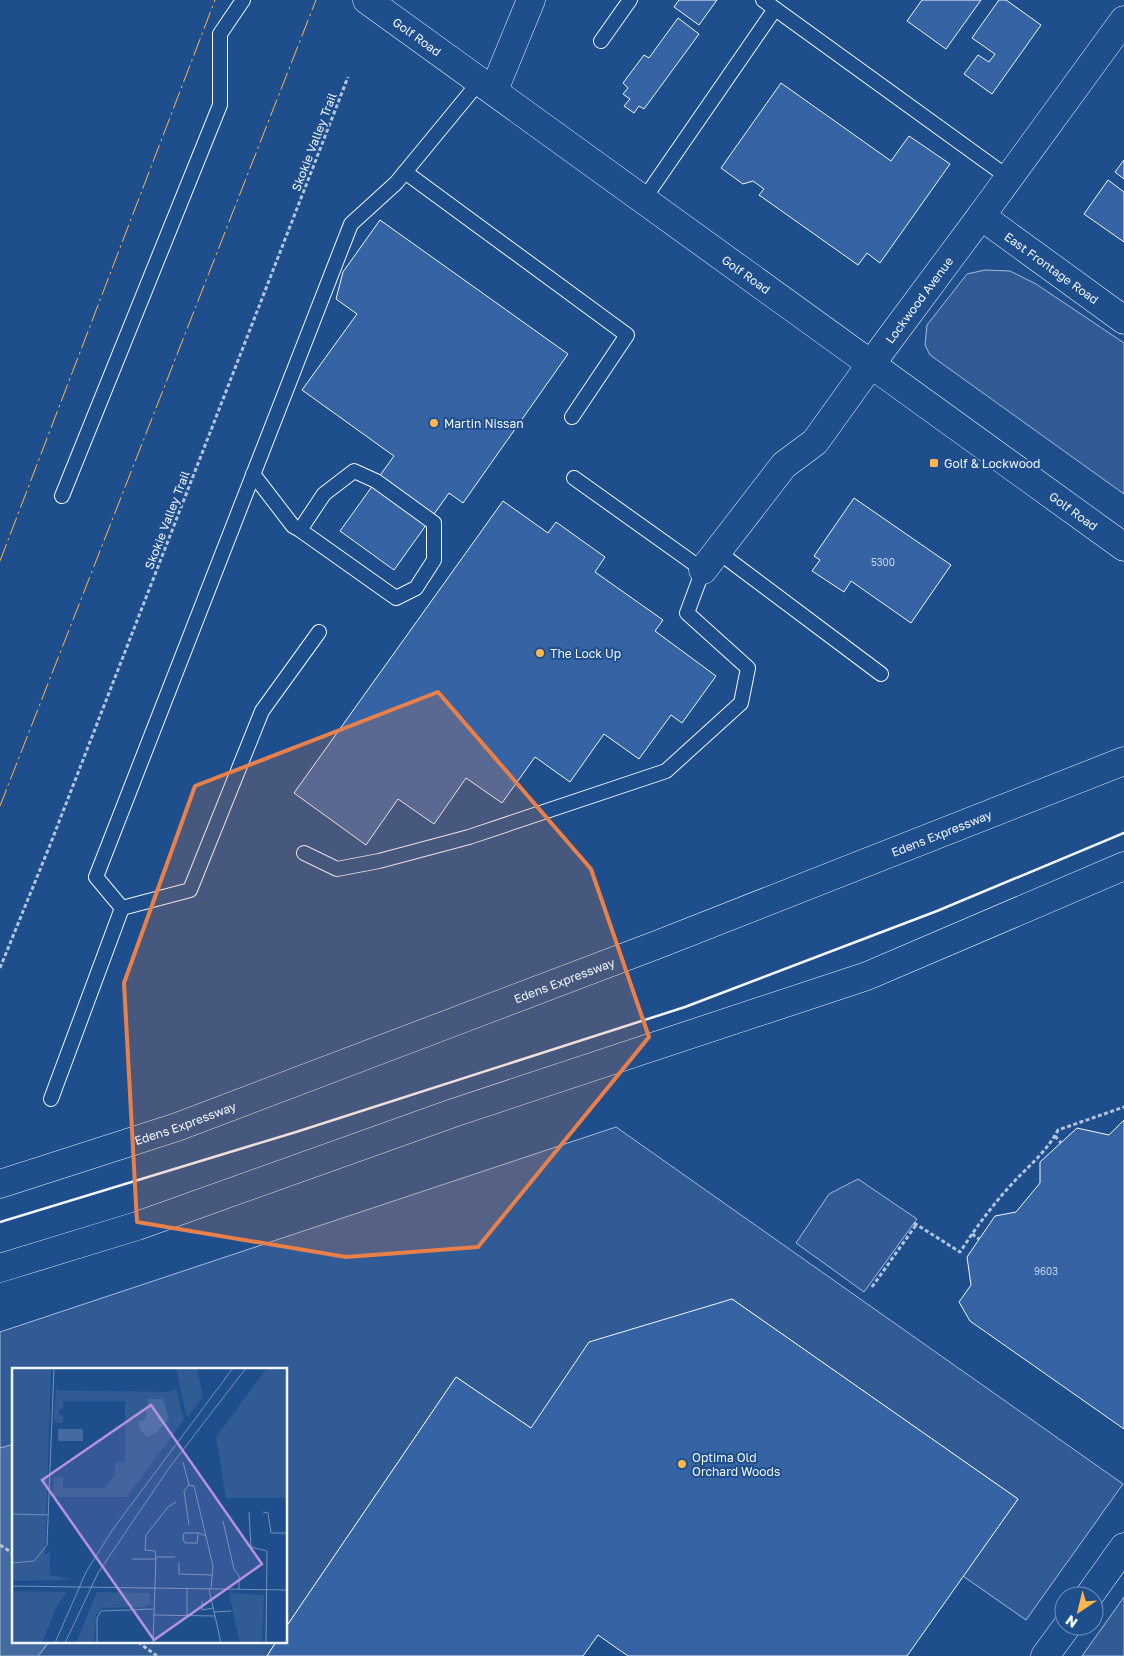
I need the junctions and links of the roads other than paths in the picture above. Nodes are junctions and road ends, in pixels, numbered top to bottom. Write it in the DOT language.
graph roads {
  1 [pos="243,0"];
  2 [pos="367,0"];
  3 [pos="531,0"];
  4 [pos="630,0"];
  5 [pos="762,0"];
  6 [pos="775,9"];
  7 [pos="1124,20"];
  8 [pos="601,41"];
  9 [pos="487,85"];
  10 [pos="405,172"];
  11 [pos="1009,178"];
  12 [pos="644,199"];
  13 [pos="981,216"];
  14 [pos="1124,320"];
  15 [pos="871,364"];
  16 [pos="572,417"];
  17 [pos="253,474"];
  18 [pos="574,478"];
  19 [pos="62,496"];
  20 [pos="300,530"];
  21 [pos="1124,547"];
  22 [pos="710,560"];
  23 [pos="319,632"];
  24 [pos="881,674"];
  25 [pos="1124,761"];
  26 [pos="304,852"];
  27 [pos="1124,866"];
  28 [pos="122,908"];
  29 [pos="50,1099"];
  30 [pos="0,1184"];
  31 [pos="0,1268"];
  32 [pos="1124,1547"];
  33 [pos="1096,1586"];
  34 [pos="1060,1636"];
  35 [pos="1045,1656"];
  1 -- 19 [label="lane"];
  2 -- 9 [label="main road, Golf Road"];
  3 -- 9 [label="main road"];
  4 -- 8 [label="lane"];
  5 -- 6 [label="lane"];
  6 -- 11 [label="lane"];
  6 -- 12 [label="lane"];
  7 -- 11 [label="main road, Lockwood Avenue"];
  9 -- 10 [label="lane"];
  9 -- 12 [label="main road, Golf Road"];
  10 -- 16 [label="lane"];
  10 -- 17 [label="lane"];
  11 -- 13 [label="main road, Lockwood Avenue"];
  12 -- 15 [label="main road, Golf Road"];
  13 -- 14 [label="main road, East Frontage Road"];
  13 -- 15 [label="main road, Lockwood Avenue"];
  15 -- 21 [label="main road, Golf Road"];
  15 -- 22 [label="main road, Lockwood Avenue"];
  17 -- 20 [label="lane"];
  17 -- 28 [label="lane"];
  18 -- 22 [label="lane"];
  20 -- 20 [label="lane"];
  22 -- 24 [label="lane"];
  22 -- 26 [label="lane"];
  23 -- 28 [label="lane"];
  25 -- 30 [label="main road, Edens Expressway"];
  27 -- 31 [label="main road"];
  28 -- 29 [label="lane"];
  32 -- 33 [label="main road"];
  34 -- 35 [label="main road"];
}
